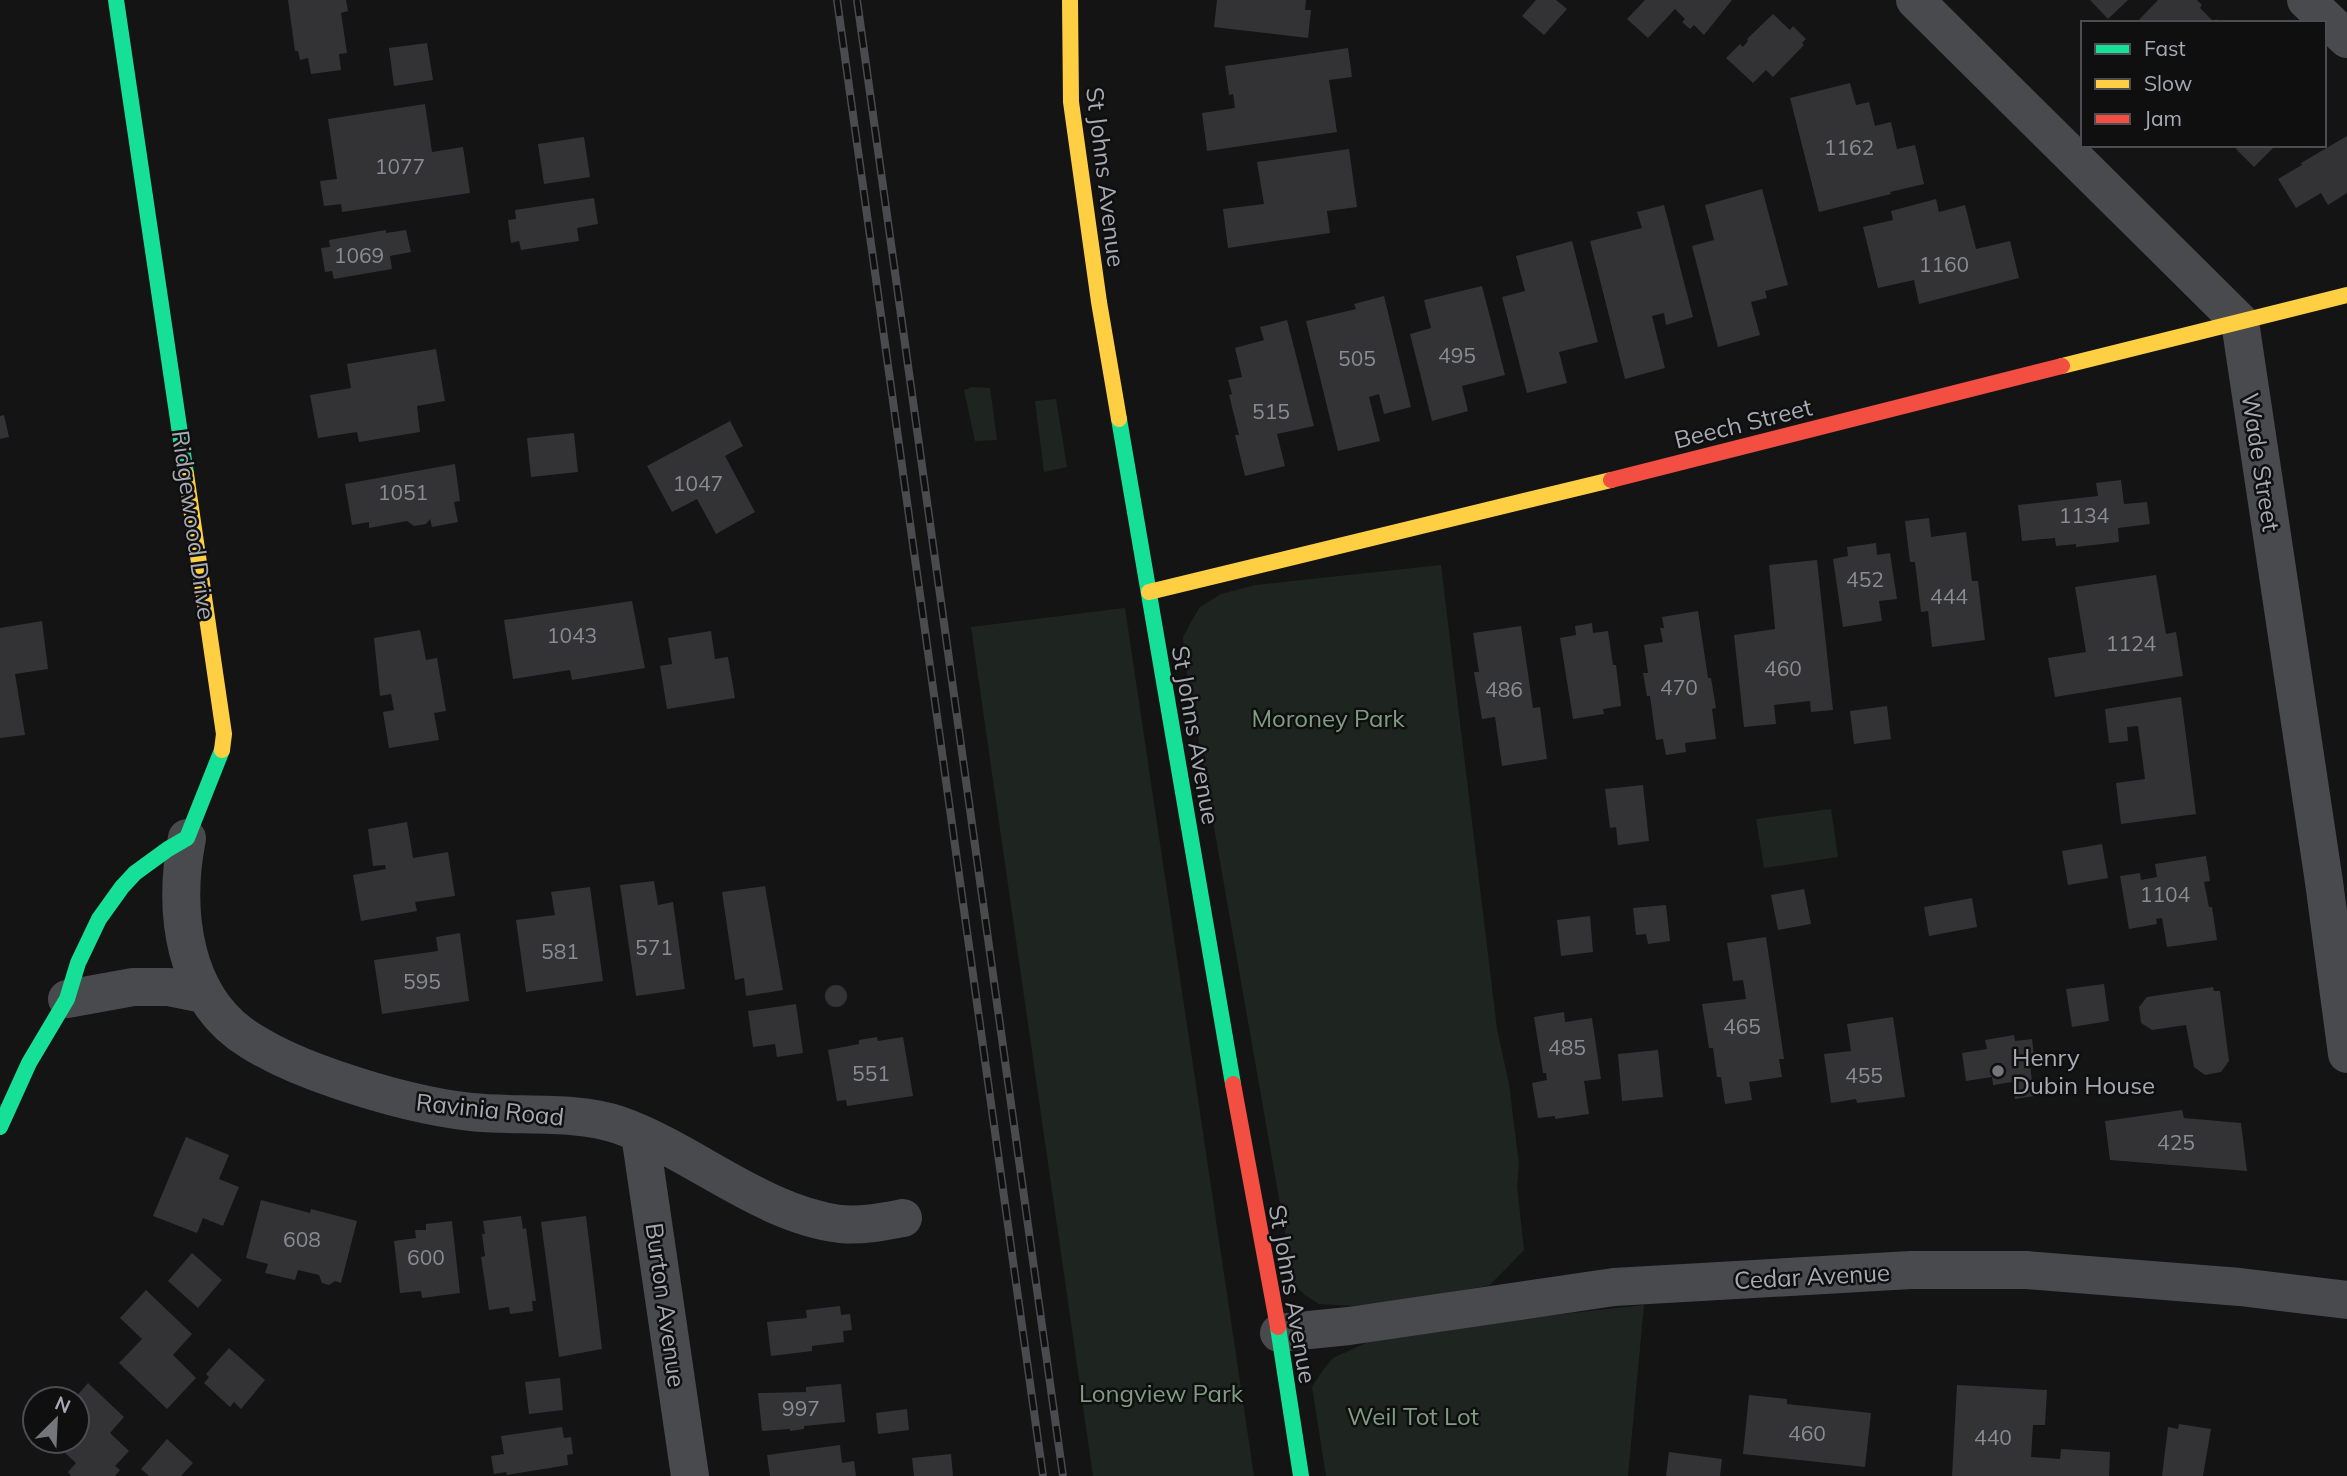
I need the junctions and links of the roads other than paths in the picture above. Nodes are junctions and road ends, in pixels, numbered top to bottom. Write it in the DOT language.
graph roads {
  1 [pos="116,0"];
  2 [pos="1070,0"];
  3 [pos="1915,0"];
  4 [pos="2306,0"];
  5 [pos="2347,39"];
  6 [pos="2347,295"];
  7 [pos="2240,322"];
  8 [pos="1149,592"];
  9 [pos="187,838"];
  10 [pos="204,994"];
  11 [pos="67,999"];
  12 [pos="2347,1054"];
  13 [pos="0,1126"];
  14 [pos="640,1134"];
  15 [pos="903,1218"];
  16 [pos="2347,1300"];
  17 [pos="1279,1333"];
  18 [pos="690,1476"];
  19 [pos="1301,1476"];
  1 -- 9 [label="street, Ridgewood Drive"];
  2 -- 8 [label="street, St Johns Avenue"];
  3 -- 7 [label="street"];
  4 -- 5 [label="street"];
  6 -- 7 [label="street, Beech Street"];
  7 -- 8 [label="street, Beech Street"];
  7 -- 12 [label="street, Wade Street"];
  8 -- 17 [label="street, St Johns Avenue"];
  9 -- 10 [label="street, Ravinia Road"];
  9 -- 11 [label="street"];
  10 -- 11 [label="street"];
  10 -- 14 [label="street, Ravinia Road"];
  11 -- 13 [label="street"];
  14 -- 15 [label="street, Ravinia Road"];
  14 -- 18 [label="street, Burton Avenue"];
  16 -- 17 [label="street, Cedar Avenue"];
  17 -- 19 [label="street, St Johns Avenue"];
}
